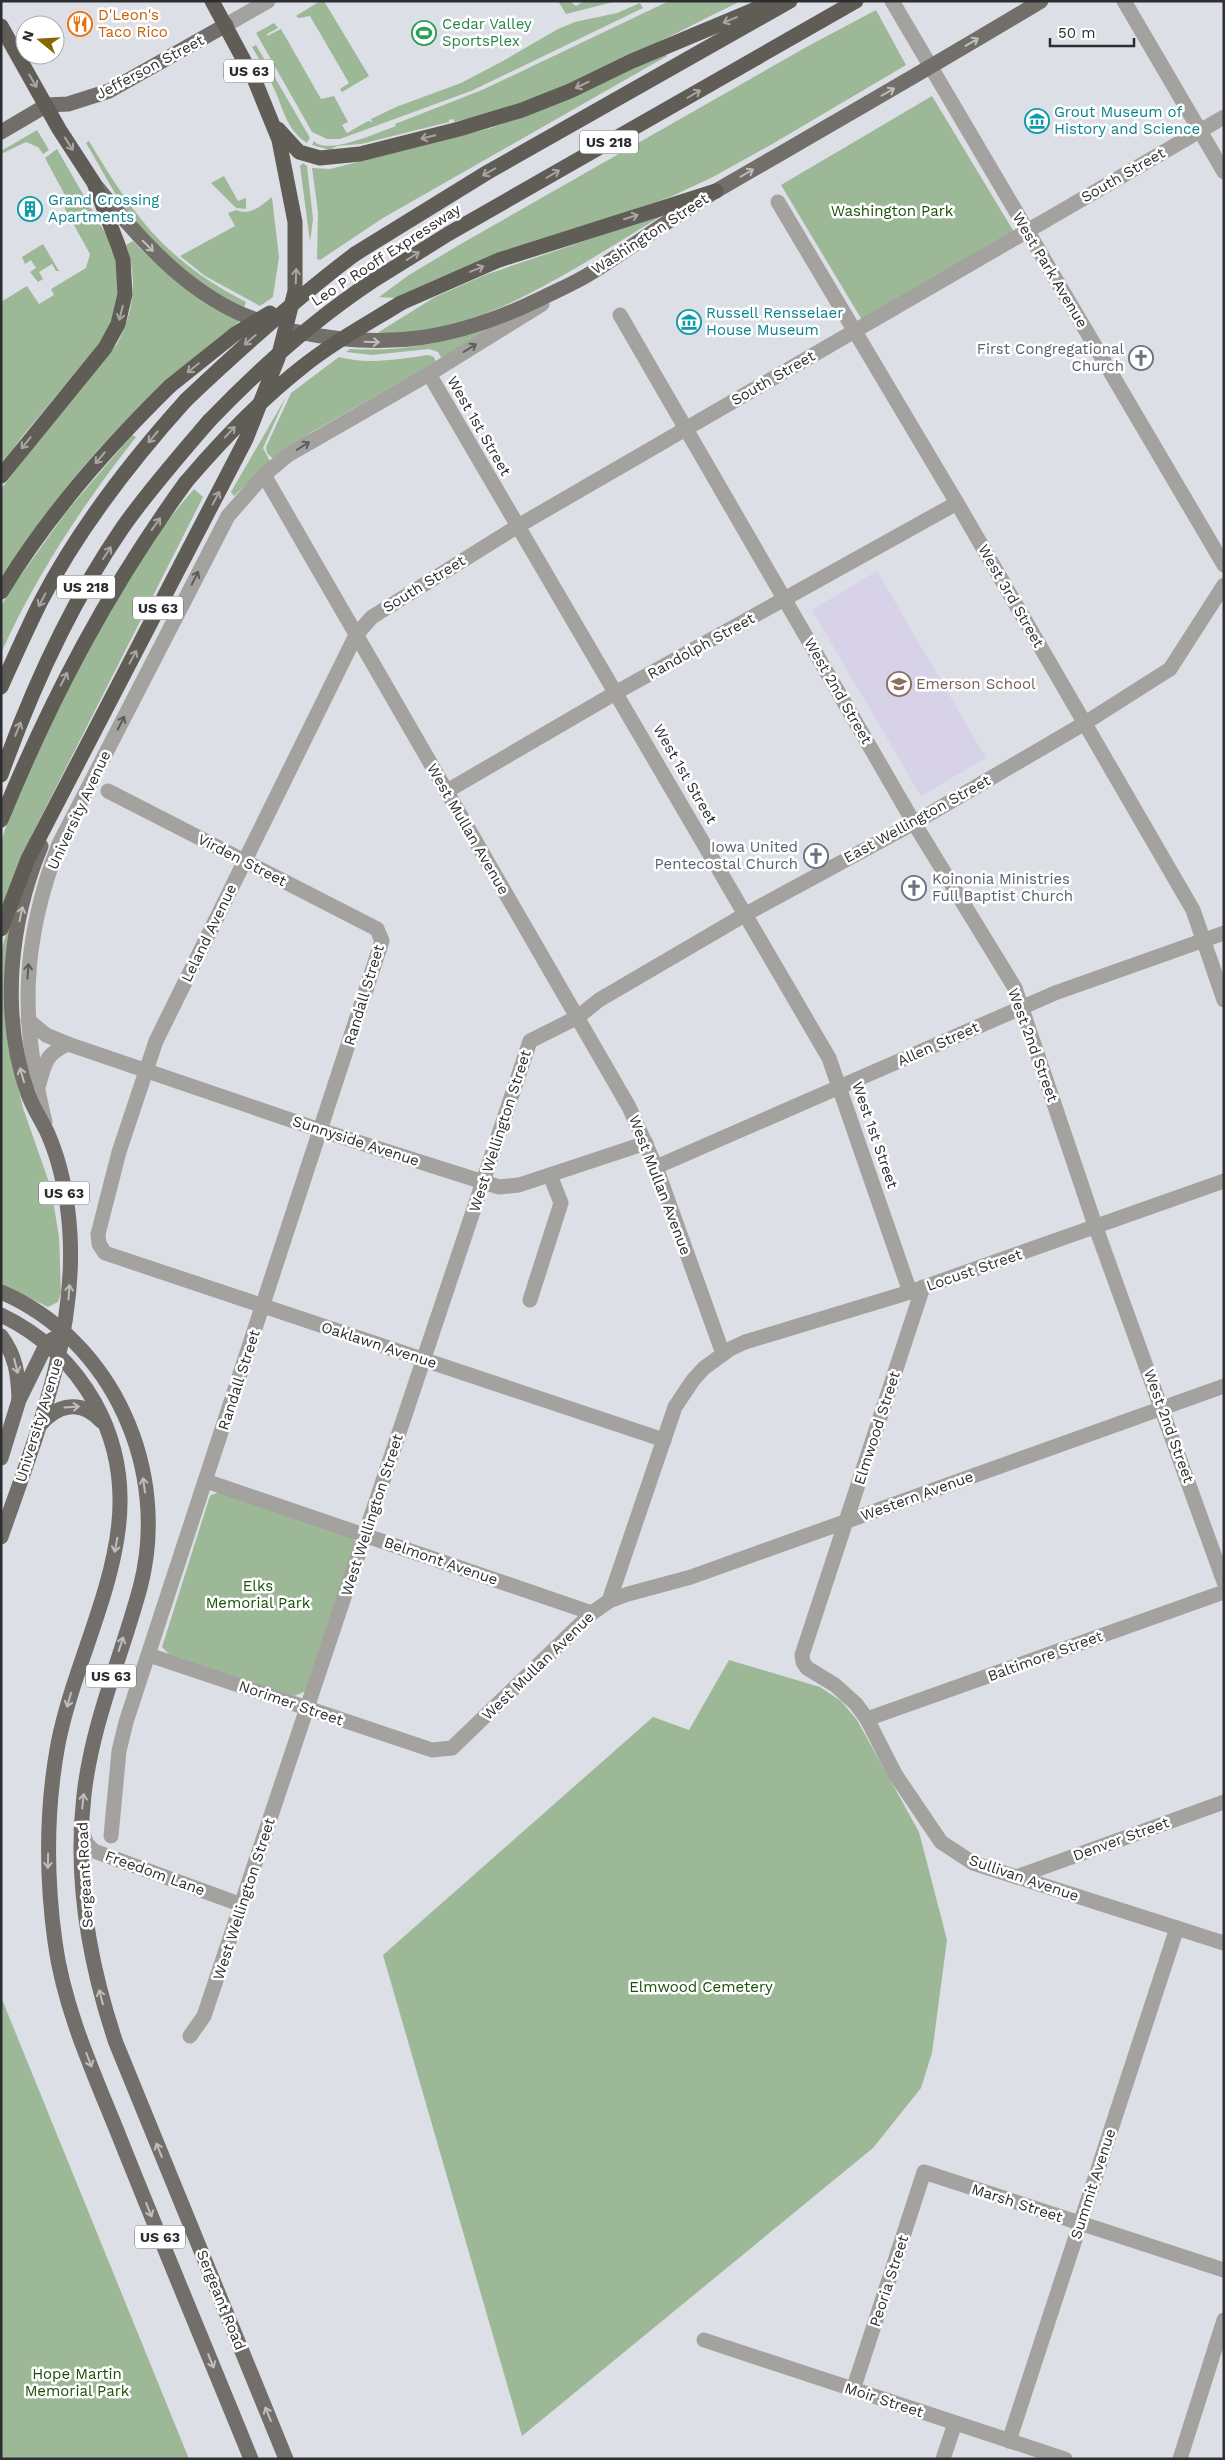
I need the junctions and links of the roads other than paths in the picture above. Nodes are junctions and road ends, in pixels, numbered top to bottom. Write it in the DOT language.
graph roads {
  1 [pos="212,1"];
  2 [pos="268,1"];
  3 [pos="775,1"];
  4 [pos="790,1"];
  5 [pos="892,1"];
  6 [pos="1041,1"];
  7 [pos="1124,1"];
  8 [pos="852,4"];
  9 [pos="1,26"];
  10 [pos="226,26"];
  11 [pos="930,67"];
  12 [pos="46,105"];
  13 [pos="1224,117"];
  14 [pos="270,118"];
  15 [pos="1200,131"];
  16 [pos="1,132"];
  17 [pos="1224,172"];
  18 [pos="94,183"];
  19 [pos="716,192"];
  20 [pos="778,202"];
  21 [pos="1026,231"];
  22 [pos="588,275"];
  23 [pos="305,292"];
  24 [pos="620,315"];
  25 [pos="286,329"];
  26 [pos="854,331"];
  27 [pos="429,374"];
  28 [pos="685,429"];
  29 [pos="264,475"];
  30 [pos="1,476"];
  31 [pos="957,503"];
  32 [pos="518,526"];
  33 [pos="1224,565"];
  34 [pos="1224,585"];
  35 [pos="1,592"];
  36 [pos="785,600"];
  37 [pos="356,636"];
  38 [pos="1,687"];
  39 [pos="617,692"];
  40 [pos="1085,723"];
  41 [pos="1,775"];
  42 [pos="70,778"];
  43 [pos="108,791"];
  44 [pos="447,791"];
  45 [pos="1,820"];
  46 [pos="914,823"];
  47 [pos="244,862"];
  48 [pos="746,914"];
  49 [pos="1,929"];
  50 [pos="377,929"];
  51 [pos="1224,933"];
  52 [pos="1204,940"];
  53 [pos="1224,1000"];
  54 [pos="1021,1007"];
  55 [pos="578,1017"];
  56 [pos="28,1020"];
  57 [pos="68,1044"];
  58 [pos="146,1070"];
  59 [pos="840,1087"];
  60 [pos="37,1090"];
  61 [pos="320,1130"];
  62 [pos="48,1136"];
  63 [pos="646,1143"];
  64 [pos="656,1167"];
  65 [pos="550,1175"];
  66 [pos="1224,1181"];
  67 [pos="483,1183"];
  68 [pos="1096,1228"];
  69 [pos="99,1244"];
  70 [pos="917,1289"];
  71 [pos="1,1292"];
  72 [pos="530,1300"];
  73 [pos="263,1306"];
  74 [pos="1,1315"];
  75 [pos="64,1331"];
  76 [pos="1,1336"];
  77 [pos="47,1343"];
  78 [pos="723,1354"];
  79 [pos="60,1356"];
  80 [pos="424,1360"];
  81 [pos="1224,1386"];
  82 [pos="19,1400"];
  83 [pos="1163,1408"];
  84 [pos="107,1428"];
  85 [pos="37,1429"];
  86 [pos="664,1440"];
  87 [pos="1,1458"];
  88 [pos="206,1481"];
  89 [pos="846,1522"];
  90 [pos="365,1535"];
  91 [pos="1,1537"];
  92 [pos="1224,1582"];
  93 [pos="1224,1592"];
  94 [pos="609,1601"];
  95 [pos="592,1613"];
  96 [pos="149,1655"];
  97 [pos="802,1655"];
  98 [pos="307,1708"];
  99 [pos="867,1719"];
  100 [pos="432,1750"];
  101 [pos="1224,1802"];
  102 [pos="80,1827"];
  103 [pos="111,1836"];
  104 [pos="1018,1876"];
  105 [pos="242,1905"];
  106 [pos="1177,1928"];
  107 [pos="1224,1943"];
  108 [pos="190,2036"];
  109 [pos="924,2172"];
  110 [pos="1080,2223"];
  111 [pos="1224,2270"];
  112 [pos="1224,2320"];
  113 [pos="704,2340"];
  114 [pos="853,2390"];
  115 [pos="955,2423"];
  116 [pos="1009,2441"];
  117 [pos="251,2459"];
  118 [pos="286,2459"];
  119 [pos="943,2459"];
  120 [pos="1065,2459"];
  121 [pos="1180,2459"];
  1 -- 10 [label="highway, US 63"];
  2 -- 10 [label="street, Jefferson Street"];
  3 -- 14 [label="highway, one-way"];
  4 -- 23 [label="highway, Leo P Rooff Expressway / US 218, one-way, bridge"];
  5 -- 11 [label="street, West Park Avenue"];
  11 -- 6 [label="main road, Washington Street, one-way"];
  7 -- 15 [label="street"];
  41 -- 8 [label="highway, Leo P Rooff Expressway / US 218, one-way, bridge"];
  9 -- 12 [label="highway, one-way"];
  10 -- 12 [label="main road, Jefferson Street"];
  10 -- 14 [label="highway, US 63"];
  19 -- 11 [label="main road, Washington Street, one-way"];
  11 -- 21 [label="street, West Park Avenue"];
  12 -- 16 [label="main road, Jefferson Street"];
  12 -- 18 [label="highway, one-way"];
  13 -- 15 [label="street, South Street"];
  25 -- 14 [label="highway, US 63, one-way"];
  15 -- 17 [label="street"];
  15 -- 21 [label="street, South Street"];
  18 -- 25 [label="main road, one-way"];
  18 -- 30 [label="highway, one-way"];
  19 -- 22 [label="main road, Washington Street"];
  45 -- 19 [label="highway, one-way, bridge"];
  20 -- 26 [label="street, West 3rd Street"];
  21 -- 26 [label="street, South Street"];
  21 -- 33 [label="street, West Park Avenue"];
  25 -- 22 [label="main road, one-way"];
  27 -- 22 [label="street, Washington Street, one-way"];
  23 -- 35 [label="highway, one-way, bridge"];
  23 -- 38 [label="highway, Leo P Rooff Expressway / US 218, one-way, bridge"];
  24 -- 28 [label="street, West 2nd Street"];
  42 -- 25 [label="highway, US 63, one-way"];
  26 -- 28 [label="street, South Street"];
  26 -- 31 [label="street, West 3rd Street"];
  29 -- 27 [label="street, Washington Street, one-way"];
  27 -- 32 [label="street, West 1st Street"];
  28 -- 32 [label="street, South Street"];
  28 -- 36 [label="street, West 2nd Street"];
  29 -- 37 [label="street, West Mullan Avenue"];
  56 -- 29 [label="street, University Avenue, one-way"];
  31 -- 36 [label="street, Randolph Street"];
  31 -- 40 [label="street, West 3rd Street"];
  32 -- 37 [label="street, South Street"];
  32 -- 39 [label="street, West 1st Street"];
  34 -- 40 [label="street, East Wellington Street"];
  36 -- 39 [label="street, Randolph Street"];
  36 -- 46 [label="street, West 2nd Street"];
  37 -- 44 [label="street, West Mullan Avenue"];
  37 -- 47 [label="street, Leland Avenue"];
  39 -- 44 [label="street, Randolph Street"];
  39 -- 48 [label="street, West 1st Street"];
  40 -- 46 [label="street, East Wellington Street"];
  40 -- 52 [label="street, West 3rd Street"];
  42 -- 49 [label="highway"];
  62 -- 42 [label="main road, US 63, one-way"];
  43 -- 47 [label="street, Virden Street"];
  44 -- 55 [label="street, West Mullan Avenue"];
  46 -- 48 [label="street, East Wellington Street"];
  46 -- 54 [label="street, West 2nd Street"];
  47 -- 50 [label="street, Virden Street"];
  47 -- 58 [label="street, Leland Avenue"];
  48 -- 55 [label="street, East Wellington Street"];
  48 -- 59 [label="street, West 1st Street"];
  50 -- 61 [label="street, Randall Street"];
  51 -- 52 [label="street, Allen Street"];
  52 -- 53 [label="street, West 3rd Street"];
  52 -- 54 [label="street, Allen Street"];
  54 -- 59 [label="street, Allen Street"];
  54 -- 68 [label="street, West 2nd Street"];
  55 -- 63 [label="street, West Mullan Avenue"];
  55 -- 67 [label="street, West Wellington Street"];
  56 -- 57 [label="street, Sunnyside Avenue"];
  56 -- 60 [label="street, University Avenue"];
  57 -- 58 [label="street, Sunnyside Avenue"];
  57 -- 60 [label="street"];
  58 -- 61 [label="street, Sunnyside Avenue"];
  58 -- 69 [label="street, Leland Avenue"];
  59 -- 64 [label="street, Allen Street"];
  59 -- 70 [label="street, West 1st Street"];
  60 -- 62 [label="street, University Avenue"];
  61 -- 67 [label="street, Sunnyside Avenue"];
  61 -- 73 [label="street, Randall Street"];
  75 -- 62 [label="main road, University Avenue / US 63, one-way"];
  63 -- 64 [label="street, West Mullan Avenue"];
  63 -- 65 [label="street, Sunnyside Avenue"];
  64 -- 78 [label="street, West Mullan Avenue"];
  65 -- 67 [label="street, Sunnyside Avenue"];
  65 -- 72 [label="street"];
  66 -- 68 [label="street, Locust Street"];
  67 -- 80 [label="street, West Wellington Street"];
  68 -- 70 [label="street, Locust Street"];
  68 -- 83 [label="street, West 2nd Street"];
  69 -- 73 [label="street, Oaklawn Avenue"];
  70 -- 78 [label="street, Locust Street"];
  70 -- 89 [label="street, Elmwood Street"];
  71 -- 75 [label="main road, Sergeant Road"];
  73 -- 80 [label="street, Oaklawn Avenue"];
  73 -- 88 [label="street, Randall Street"];
  74 -- 77 [label="main road, US 63"];
  75 -- 77 [label="main road, University Avenue"];
  75 -- 79 [label="main road, University Avenue"];
  102 -- 75 [label="main road, Sergeant Road / US 63, one-way"];
  76 -- 82 [label="main road, one-way"];
  77 -- 79 [label="main road, US 63"];
  77 -- 82 [label="main road, University Avenue"];
  78 -- 86 [label="street, West Mullan Avenue"];
  79 -- 84 [label="main road, US 63"];
  79 -- 85 [label="main road, University Avenue"];
  80 -- 86 [label="street, Oaklawn Avenue"];
  80 -- 90 [label="street, West Wellington Street"];
  81 -- 83 [label="street, Western Avenue"];
  82 -- 87 [label="main road, University Avenue"];
  83 -- 89 [label="street, Western Avenue"];
  83 -- 92 [label="street, West 2nd Street"];
  85 -- 84 [label="main road, one-way"];
  84 -- 117 [label="main road, US 63, one-way"];
  85 -- 91 [label="main road, University Avenue"];
  86 -- 94 [label="street, West Mullan Avenue"];
  88 -- 90 [label="street, Belmont Avenue"];
  88 -- 96 [label="street, Randall Street"];
  89 -- 94 [label="street, Western Avenue"];
  89 -- 97 [label="street, Elmwood Street"];
  90 -- 95 [label="street, Belmont Avenue"];
  90 -- 98 [label="street, West Wellington Street"];
  93 -- 99 [label="street, Baltimore Street"];
  94 -- 95 [label="street, West Mullan Avenue"];
  95 -- 100 [label="street, West Mullan Avenue"];
  96 -- 98 [label="street, Norimer Street"];
  96 -- 103 [label="street, Randall Street"];
  97 -- 99 [label="street, Sullivan Avenue"];
  98 -- 100 [label="street, Norimer Street"];
  98 -- 105 [label="street, West Wellington Street"];
  99 -- 104 [label="street, Sullivan Avenue"];
  101 -- 104 [label="street, Denver Street"];
  102 -- 105 [label="street, Freedom Lane"];
  118 -- 102 [label="main road, Sergeant Road / US 63, one-way"];
  104 -- 106 [label="street, Sullivan Avenue"];
  105 -- 108 [label="street, West Wellington Street"];
  106 -- 107 [label="street, Sullivan Avenue"];
  106 -- 110 [label="street, Summit Avenue"];
  109 -- 110 [label="street, Marsh Street"];
  109 -- 114 [label="street, Peoria Street"];
  110 -- 111 [label="street, Marsh Street"];
  110 -- 116 [label="street, Summit Avenue"];
  112 -- 121 [label="street"];
  113 -- 114 [label="street, Moir Street"];
  114 -- 115 [label="street, Moir Street"];
  115 -- 116 [label="street, Moir Street"];
  115 -- 119 [label="street"];
  116 -- 120 [label="street, Moir Street"];
}
